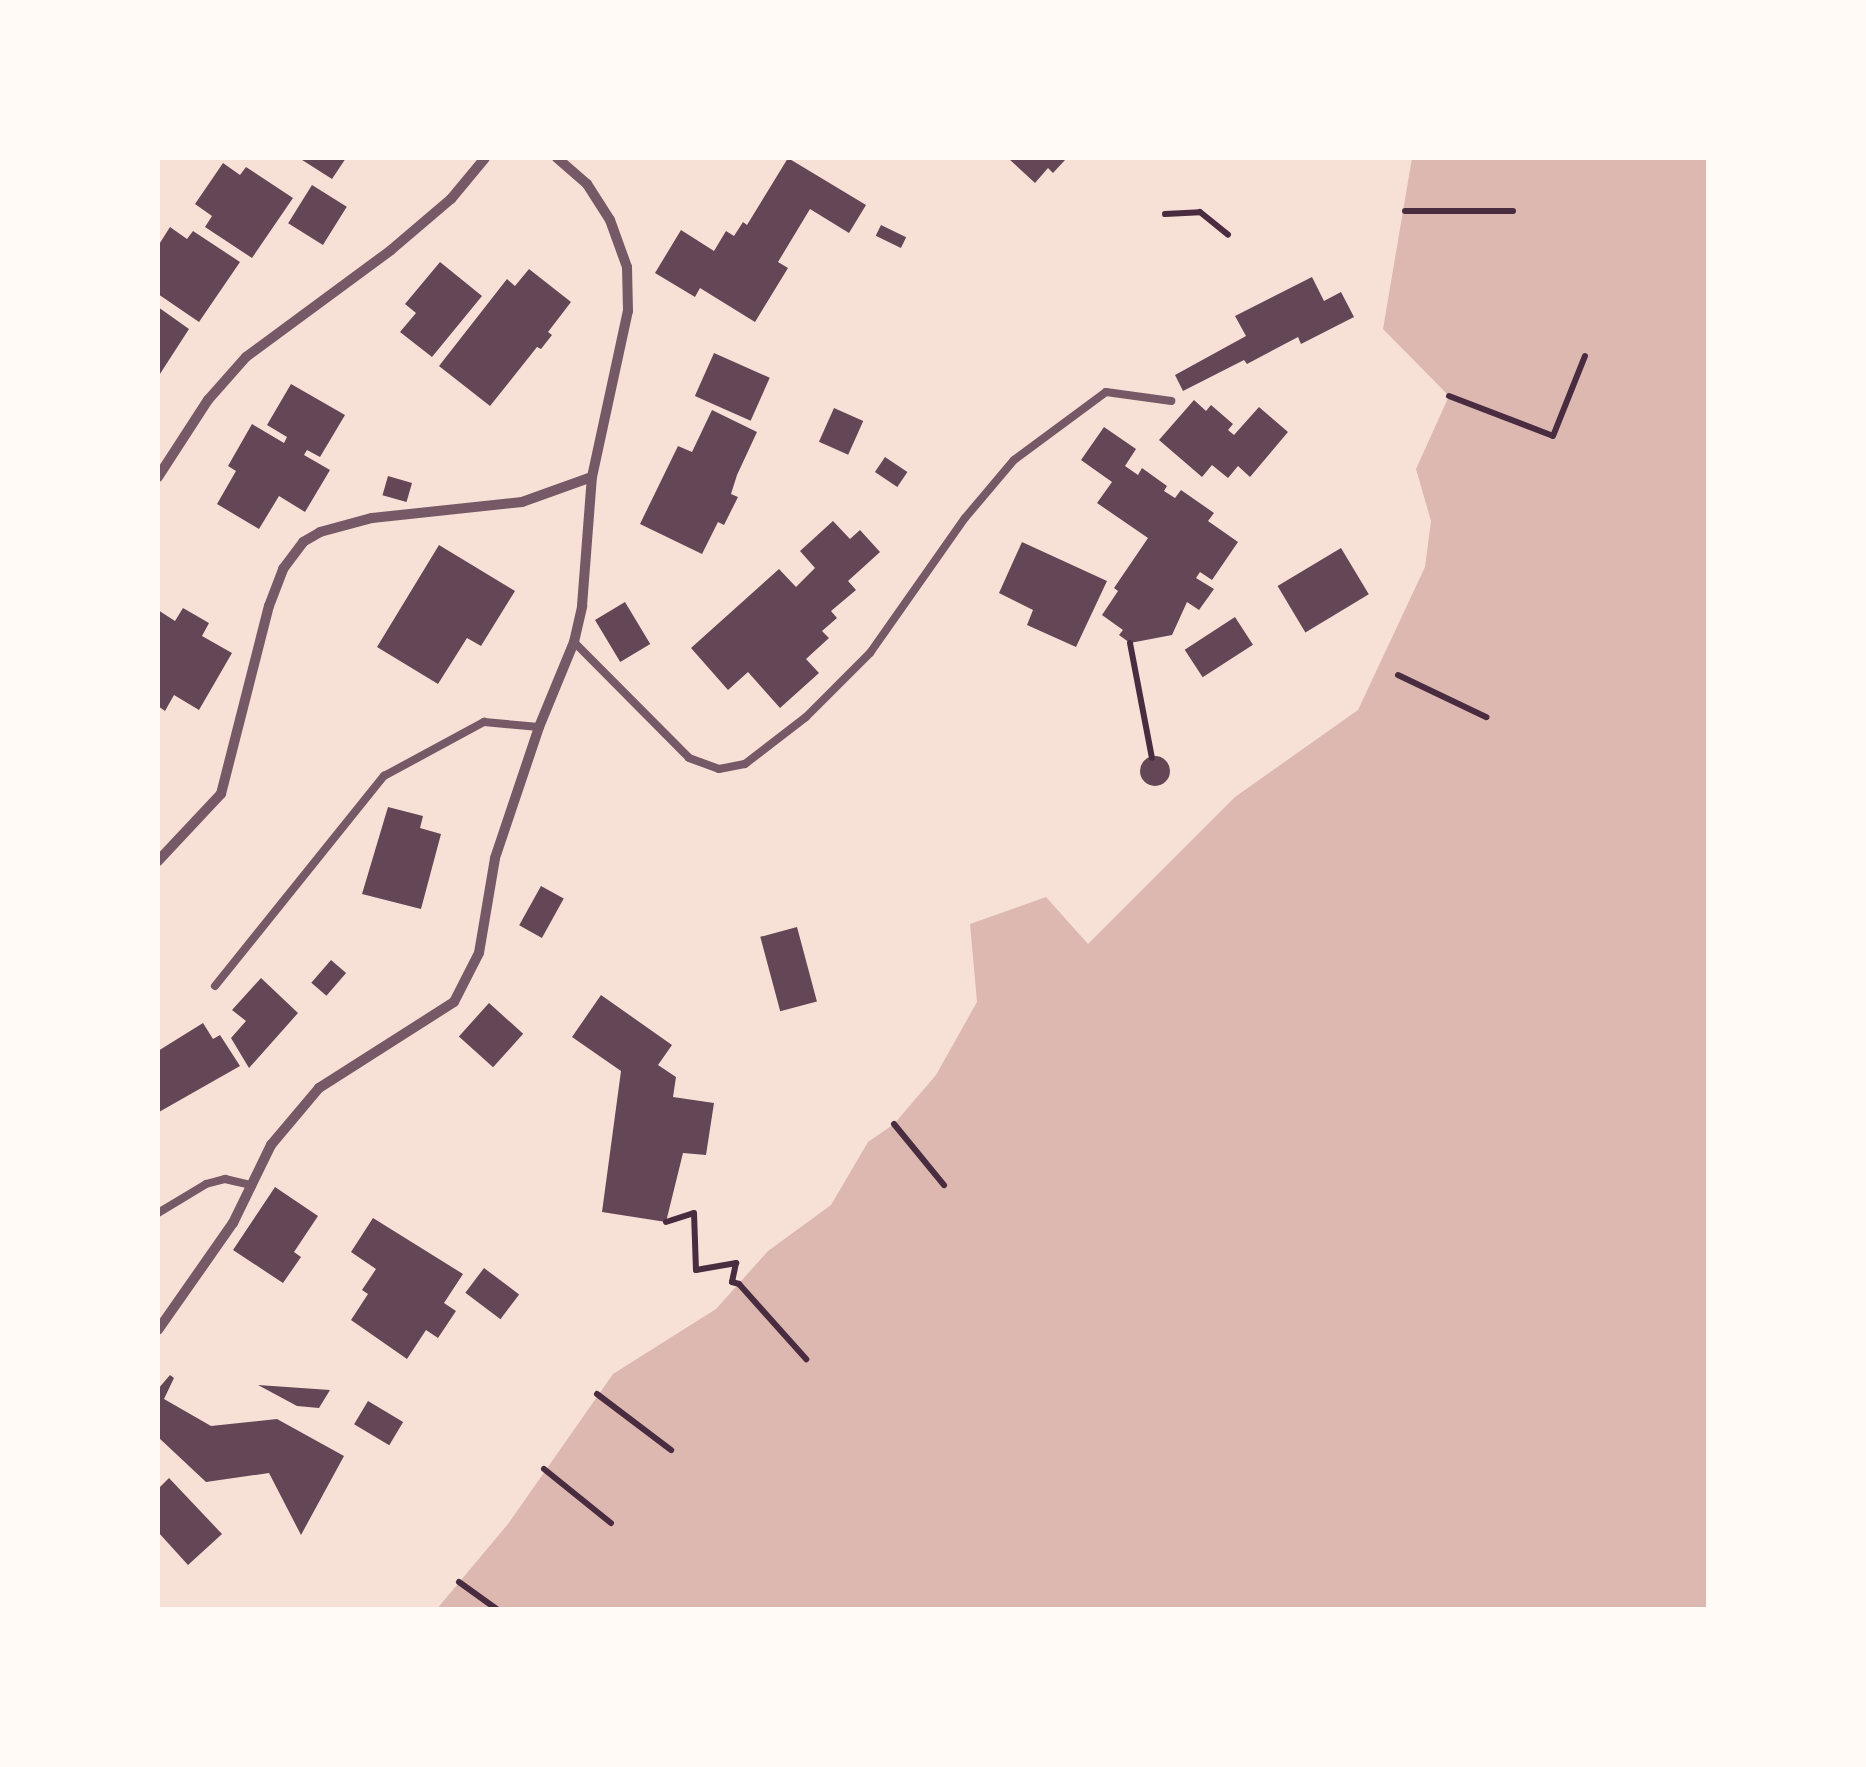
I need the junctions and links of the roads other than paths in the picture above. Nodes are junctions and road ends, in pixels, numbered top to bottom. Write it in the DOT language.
graph roads {
  1 [pos="485,158"];
  2 [pos="557,158"];
  3 [pos="1171,401"];
  4 [pos="158,476"];
  5 [pos="592,476"];
  6 [pos="574,642"];
  7 [pos="539,726"];
  8 [pos="158,861"];
  9 [pos="216,986"];
  10 [pos="252,1185"];
  11 [pos="158,1214"];
  12 [pos="158,1330"];
  1 -- 4 [label="street"];
  2 -- 5 [label="street"];
  3 -- 6 [label="lane"];
  5 -- 6 [label="street"];
  5 -- 8 [label="street"];
  6 -- 7 [label="street"];
  7 -- 9 [label="lane"];
  7 -- 10 [label="street"];
  10 -- 11 [label="lane"];
  10 -- 12 [label="street"];
}
